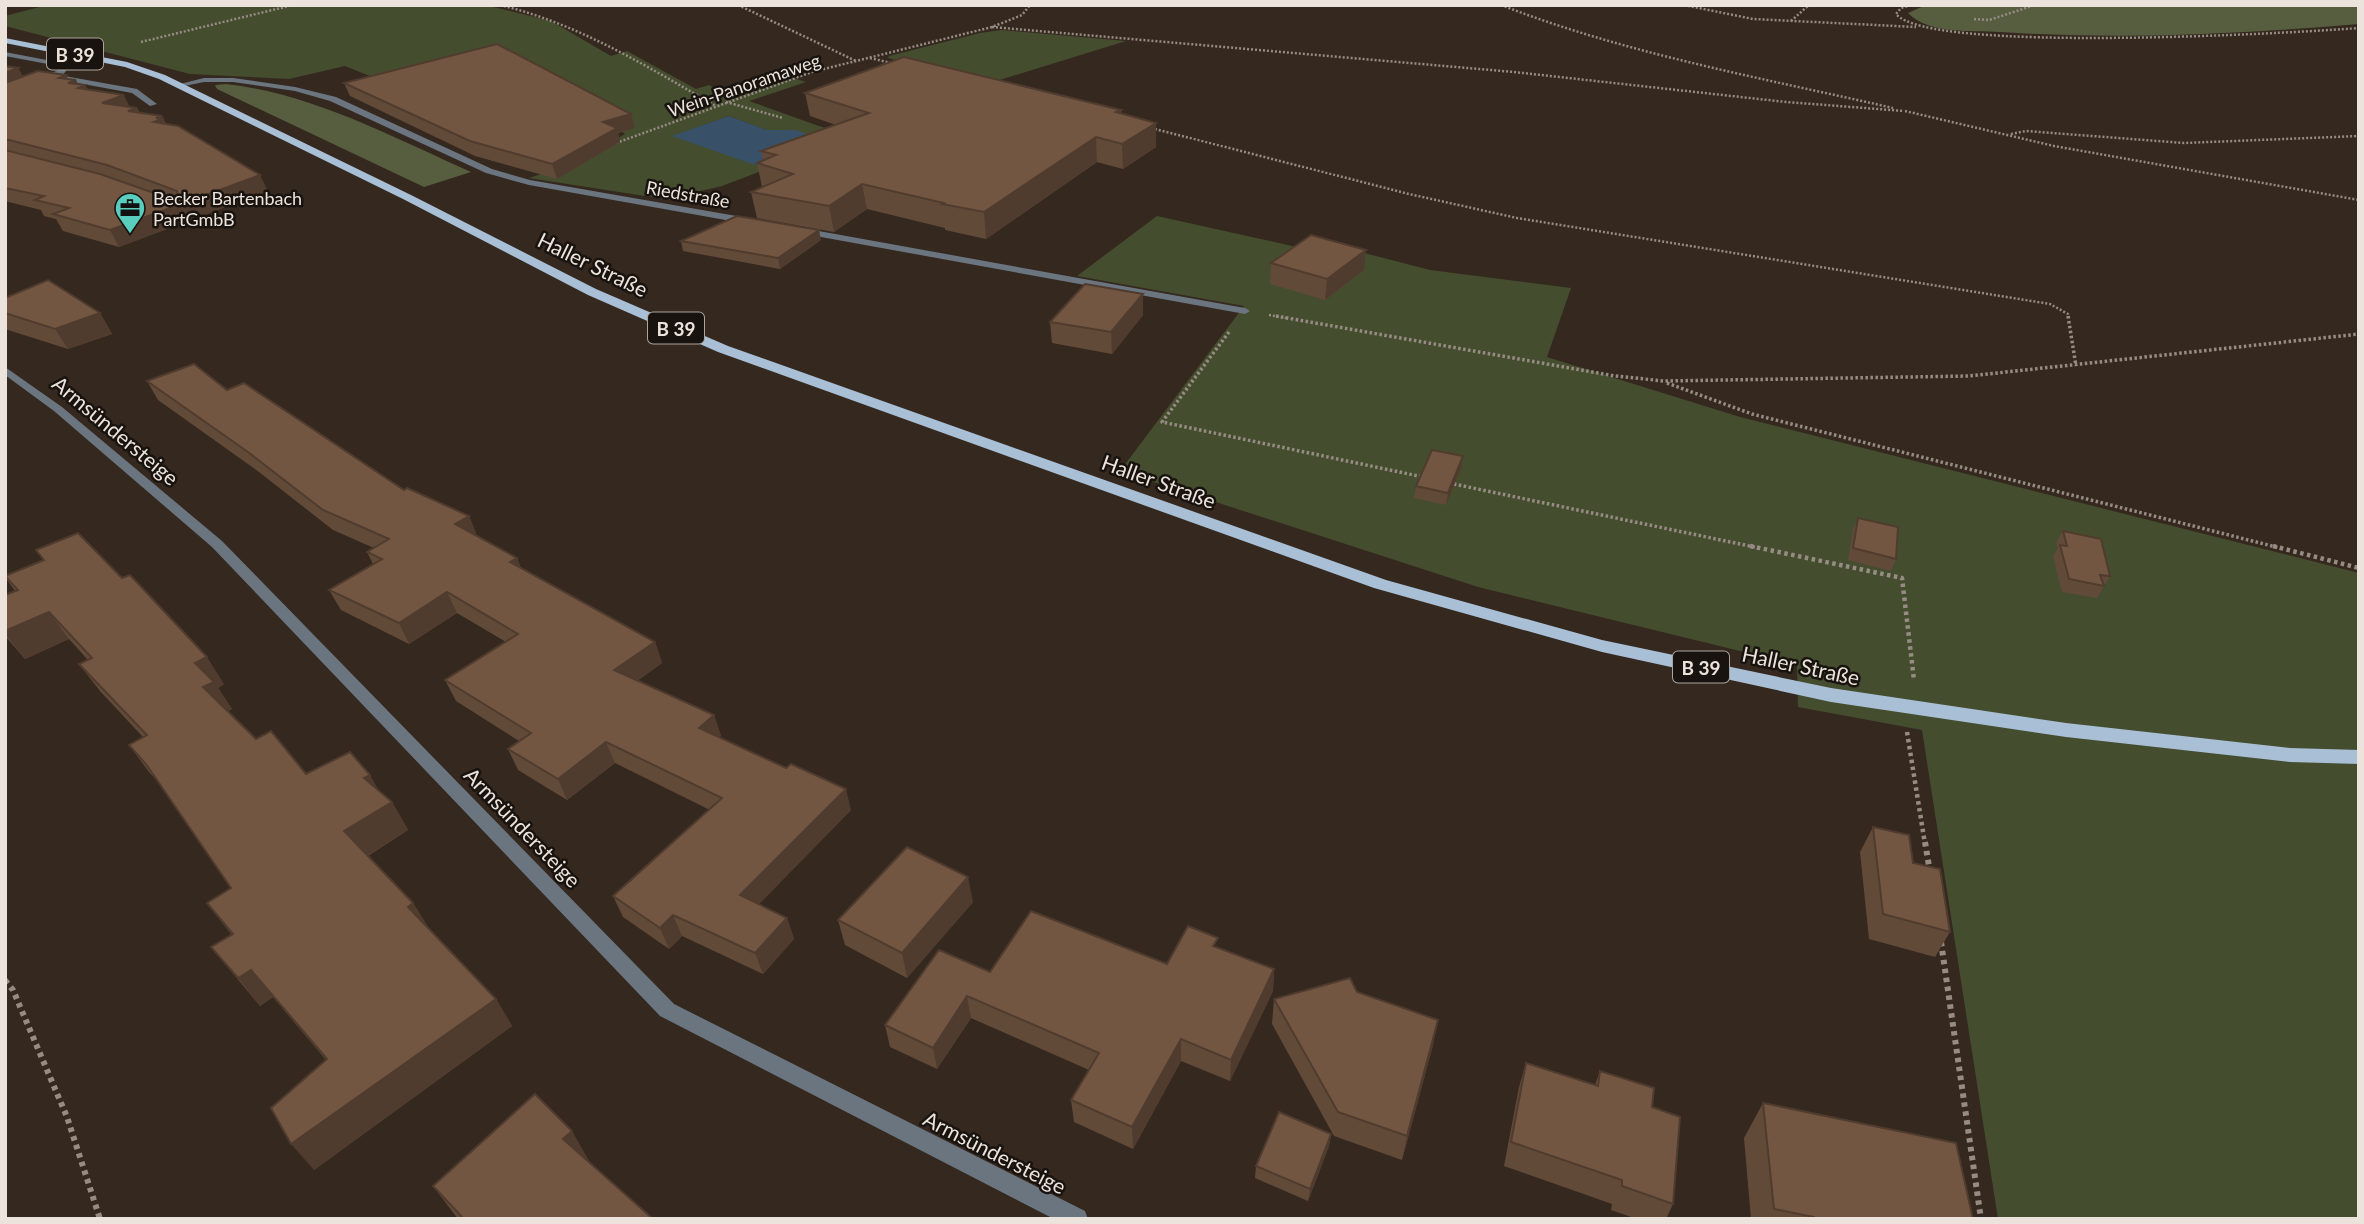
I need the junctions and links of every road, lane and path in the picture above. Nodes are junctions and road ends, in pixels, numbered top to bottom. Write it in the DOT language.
graph roads {
  1 [pos="293,5"];
  2 [pos="500,5"];
  3 [pos="738,5"];
  4 [pos="1030,5"];
  5 [pos="1502,5"];
  6 [pos="1684,5"];
  7 [pos="1809,5"];
  8 [pos="1911,5"];
  9 [pos="2035,5"];
  10 [pos="1974,19"];
  11 [pos="1791,21"];
  12 [pos="992,27"];
  13 [pos="1919,27"];
  14 [pos="2359,28"];
  15 [pos="5,40"];
  16 [pos="134,43"];
  17 [pos="5,54"];
  18 [pos="870,58"];
  19 [pos="857,61"];
  20 [pos="894,64"];
  21 [pos="53,76"];
  22 [pos="180,85"];
  23 [pos="29,86"];
  24 [pos="725,102"];
  25 [pos="153,104"];
  26 [pos="716,106"];
  27 [pos="1904,111"];
  28 [pos="783,118"];
  29 [pos="1152,128"];
  30 [pos="615,134"];
  31 [pos="2010,135"];
  32 [pos="2359,136"];
  33 [pos="623,141"];
  34 [pos="610,145"];
  35 [pos="2359,200"];
  36 [pos="752,222"];
  37 [pos="791,229"];
  38 [pos="1245,311"];
  39 [pos="2359,334"];
  40 [pos="2076,366"];
  41 [pos="5,370"];
  42 [pos="1664,381"];
  43 [pos="1433,479"];
  44 [pos="1447,482"];
  45 [pos="2359,568"];
  46 [pos="1914,681"];
  47 [pos="1903,708"];
  48 [pos="2359,757"];
  49 [pos="1931,879"];
  50 [pos="1940,932"];
  51 [pos="5,980"];
  52 [pos="100,1219"];
  53 [pos="1077,1219"];
  54 [pos="1981,1219"];
  1 -- 16 [label="path"];
  2 -- 26 [label="path"];
  3 -- 19 [label="path"];
  4 -- 12 [label="path"];
  5 -- 27 [label="path"];
  6 -- 11 [label="path"];
  7 -- 11 [label="path"];
  8 -- 13 [label="path"];
  9 -- 10 [label="path"];
  11 -- 13 [label="path"];
  12 -- 18 [label="path, Wein-Panoramaweg"];
  12 -- 27 [label="path"];
  13 -- 14 [label="path"];
  15 -- 22 [label="main road, Haller Straße / B 39"];
  17 -- 21 [label="street"];
  18 -- 19 [label="path, Wein-Panoramaweg"];
  18 -- 20 [label="path"];
  19 -- 24 [label="path, Wein-Panoramaweg"];
  21 -- 23 [label="street"];
  21 -- 25 [label="street"];
  22 -- 36 [label="street, Riedstraße"];
  22 -- 47 [label="main road, Haller Straße / B 39"];
  24 -- 26 [label="path, Wein-Panoramaweg"];
  24 -- 28 [label="path"];
  26 -- 33 [label="path, Wein-Panoramaweg"];
  27 -- 31 [label="path"];
  29 -- 40 [label="path"];
  30 -- 33 [label="path"];
  31 -- 32 [label="path"];
  31 -- 35 [label="path"];
  33 -- 34 [label="path, Wein-Panoramaweg"];
  37 -- 38 [label="street"];
  38 -- 42 [label="path"];
  38 -- 43 [label="path"];
  39 -- 40 [label="path"];
  40 -- 42 [label="path"];
  41 -- 53 [label="street, Armsündersteige"];
  42 -- 45 [label="path"];
  44 -- 46 [label="path"];
  47 -- 48 [label="main road, Haller Straße / B 39"];
  47 -- 49 [label="path"];
  50 -- 54 [label="path"];
  51 -- 52 [label="path"];
}
